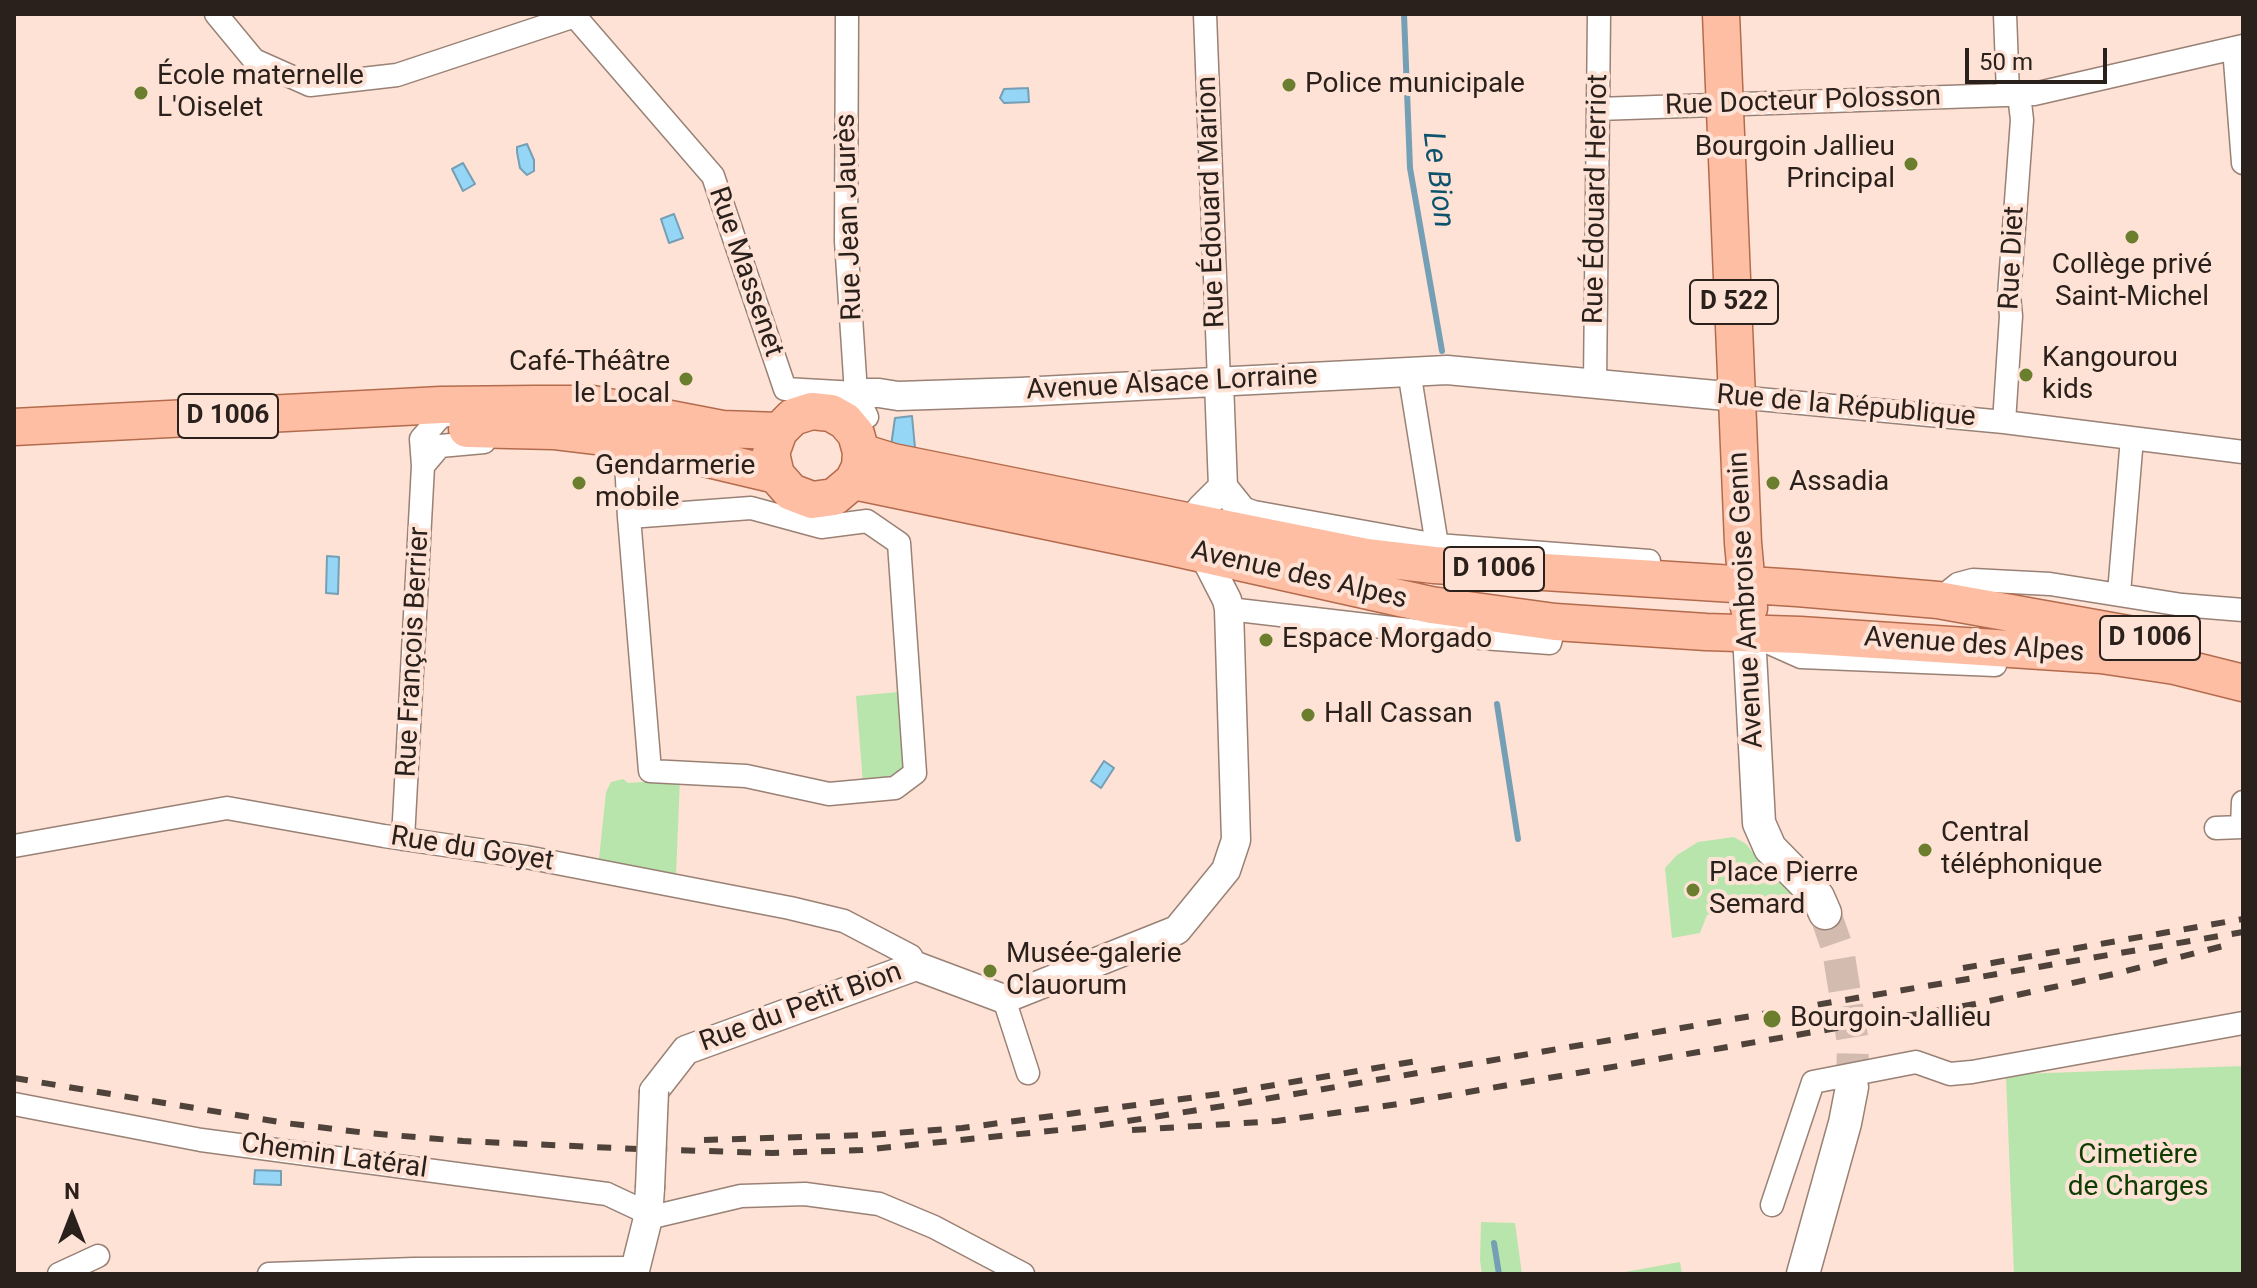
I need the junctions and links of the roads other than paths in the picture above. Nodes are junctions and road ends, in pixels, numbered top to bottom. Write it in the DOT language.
graph roads {
  1 [pos="216,14"];
  2 [pos="847,14"];
  3 [pos="1205,14"];
  4 [pos="1599,14"];
  5 [pos="1721,14"];
  6 [pos="2005,14"];
  7 [pos="574,15"];
  8 [pos="2239,47"];
  9 [pos="2014,94"];
  10 [pos="1725,105"];
  11 [pos="1598,109"];
  12 [pos="2243,163"];
  13 [pos="1447,370"];
  14 [pos="1409,371"];
  15 [pos="1219,382"];
  16 [pos="1595,383"];
  17 [pos="785,389"];
  18 [pos="1737,397"];
  19 [pos="510,404"];
  20 [pos="2004,422"];
  21 [pos="631,425"];
  22 [pos="14,427"];
  23 [pos="428,429"];
  24 [pos="553,431"];
  25 [pos="779,431"];
  26 [pos="854,432"];
  27 [pos="2132,438"];
  28 [pos="14,446"];
  29 [pos="2243,452"];
  30 [pos="423,466"];
  31 [pos="776,475"];
  32 [pos="629,517"];
  33 [pos="1237,522"];
  34 [pos="1201,539"];
  35 [pos="1437,545"];
  36 [pos="1746,586"];
  37 [pos="2119,593"];
  38 [pos="1924,599"];
  39 [pos="1228,604"];
  40 [pos="2243,610"];
  41 [pos="1555,622"];
  42 [pos="1749,634"];
  43 [pos="2243,661"];
  44 [pos="2243,683"];
  45 [pos="2243,802"];
  46 [pos="2216,828"];
  47 [pos="403,839"];
  48 [pos="14,846"];
  49 [pos="1825,913"];
  50 [pos="916,966"];
  51 [pos="1004,999"];
  52 [pos="2243,1023"];
  53 [pos="1028,1073"];
  54 [pos="1852,1087"];
  55 [pos="14,1104"];
  56 [pos="1772,1205"];
  57 [pos="648,1218"];
  58 [pos="98,1256"];
  59 [pos="635,1271"];
  60 [pos="59,1274"];
  61 [pos="269,1274"];
  62 [pos="1023,1274"];
  63 [pos="1803,1274"];
  1 -- 7 [label="street"];
  2 -- 26 [label="street, Rue Jean Jaurès"];
  3 -- 15 [label="street, Rue Édouard Marion"];
  4 -- 11 [label="street, Rue Édouard Herriot"];
  5 -- 10 [label="main road, D 522"];
  6 -- 9 [label="street, Rue Diet"];
  7 -- 17 [label="street, Rue Massenet"];
  8 -- 9 [label="street, Rue Docteur Polosson"];
  8 -- 12 [label="street"];
  9 -- 10 [label="street, Rue Docteur Polosson"];
  9 -- 20 [label="street, Rue Diet"];
  10 -- 11 [label="street, Rue Docteur Polosson"];
  10 -- 18 [label="main road, D 522"];
  11 -- 16 [label="street, Rue Édouard Herriot"];
  13 -- 14 [label="street, Avenue Alsace Lorraine"];
  13 -- 16 [label="street, Rue de la République"];
  14 -- 15 [label="street, Avenue Alsace Lorraine"];
  14 -- 35 [label="street"];
  15 -- 26 [label="street, Avenue Alsace Lorraine"];
  15 -- 33 [label="street, Rue Édouard Marion"];
  16 -- 18 [label="street, Rue de la République"];
  17 -- 26 [label="street, Avenue Alsace Lorraine"];
  18 -- 20 [label="street, Rue de la République"];
  18 -- 36 [label="main road, Avenue Ambroise Genin / D 522"];
  19 -- 21 [label="main road, D 1006"];
  19 -- 22 [label="main road, D 1006"];
  19 -- 23 [label="street"];
  20 -- 27 [label="street, Rue de la République"];
  21 -- 24 [label="main road, D 1006"];
  21 -- 25 [label="main road, D 1006"];
  21 -- 31 [label="main road, D 1006"];
  21 -- 32 [label="street"];
  23 -- 24 [label="main road, D 1006"];
  23 -- 28 [label="main road, D 1006"];
  23 -- 30 [label="street, Rue François Berrier"];
  24 -- 30 [label="street"];
  25 -- 26 [label="main road, Avenue des Alpes"];
  25 -- 31 [label="main road"];
  26 -- 31 [label="main road"];
  26 -- 34 [label="main road, Avenue des Alpes / D 1006"];
  27 -- 29 [label="street, Rue de la République"];
  27 -- 37 [label="street"];
  30 -- 47 [label="street, Rue François Berrier"];
  32 -- 32 [label="street"];
  33 -- 34 [label="main road, Avenue des Alpes / D 1006"];
  33 -- 34 [label="street"];
  33 -- 35 [label="street, Avenue des Alpes"];
  33 -- 36 [label="main road, Avenue des Alpes / D 1006"];
  33 -- 39 [label="street, Rue Édouard Marion"];
  33 -- 41 [label="main road, Avenue des Alpes / D 1006"];
  34 -- 39 [label="street, Rue Édouard Marion"];
  35 -- 36 [label="street, Avenue des Alpes"];
  36 -- 38 [label="main road, Avenue des Alpes / D 1006"];
  36 -- 42 [label="main road, Avenue Ambroise Genin / D 522"];
  37 -- 38 [label="street, Avenue des Alpes"];
  37 -- 40 [label="street, Avenue des Alpes"];
  38 -- 42 [label="main road, Avenue des Alpes"];
  38 -- 43 [label="main road, Avenue des Alpes / D 1006"];
  39 -- 41 [label="street"];
  39 -- 51 [label="street, Rue Édouard Marion"];
  41 -- 42 [label="main road, Avenue des Alpes / D 1006"];
  42 -- 44 [label="main road, Avenue des Alpes / D 1006"];
  42 -- 49 [label="main road, Avenue Ambroise Genin / D 522"];
  45 -- 46 [label="street"];
  47 -- 48 [label="street, Rue du Goyet"];
  47 -- 50 [label="street, Rue du Goyet"];
  50 -- 51 [label="street, Rue du Petit Bion"];
  50 -- 57 [label="street, Rue du Petit Bion, bridge"];
  51 -- 53 [label="street"];
  52 -- 56 [label="street"];
  54 -- 63 [label="main road"];
  55 -- 57 [label="street, Chemin Latéral"];
  57 -- 59 [label="street, Rue du Petit Bion"];
  57 -- 62 [label="street"];
  58 -- 60 [label="street"];
  59 -- 61 [label="street"];
}
